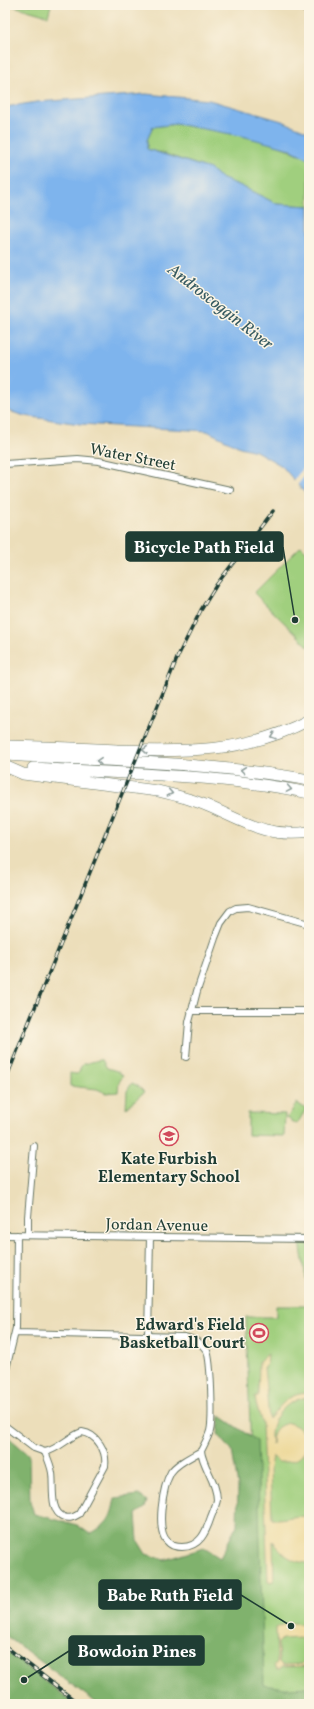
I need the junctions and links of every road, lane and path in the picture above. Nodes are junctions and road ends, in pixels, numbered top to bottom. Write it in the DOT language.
graph roads {
  1 [pos="300,5"];
  2 [pos="309,10"];
  3 [pos="5,464"];
  4 [pos="230,490"];
  5 [pos="309,720"];
  6 [pos="5,746"];
  7 [pos="5,755"];
  8 [pos="6,767"];
  9 [pos="309,780"];
  10 [pos="309,793"];
  11 [pos="304,832"];
  12 [pos="309,924"];
  13 [pos="191,1011"];
  14 [pos="309,1011"];
  15 [pos="186,1057"];
  16 [pos="34,1146"];
  17 [pos="28,1234"];
  18 [pos="5,1235"];
  19 [pos="17,1235"];
  20 [pos="150,1237"];
  21 [pos="309,1239"];
  22 [pos="16,1333"];
  23 [pos="148,1336"];
  24 [pos="5,1374"];
  25 [pos="5,1426"];
  26 [pos="200,1451"];
  27 [pos="45,1452"];
  1 -- 2 [label="main road"];
  3 -- 4 [label="street, Water Street"];
  5 -- 6 [label="highway, one-way"];
  9 -- 7 [label="highway, one-way"];
  8 -- 10 [label="highway, one-way"];
  8 -- 11 [label="highway, one-way"];
  12 -- 13 [label="street"];
  13 -- 14 [label="street"];
  13 -- 15 [label="street"];
  16 -- 17 [label="street"];
  17 -- 19 [label="street, Jordan Avenue"];
  17 -- 20 [label="street, Jordan Avenue"];
  18 -- 19 [label="street, Jordan Avenue"];
  19 -- 22 [label="street"];
  20 -- 21 [label="street, Jordan Avenue"];
  20 -- 23 [label="street"];
  22 -- 23 [label="street"];
  22 -- 24 [label="street"];
  23 -- 26 [label="street"];
  25 -- 27 [label="street"];
  26 -- 26 [label="street"];
  27 -- 27 [label="street"];
}
